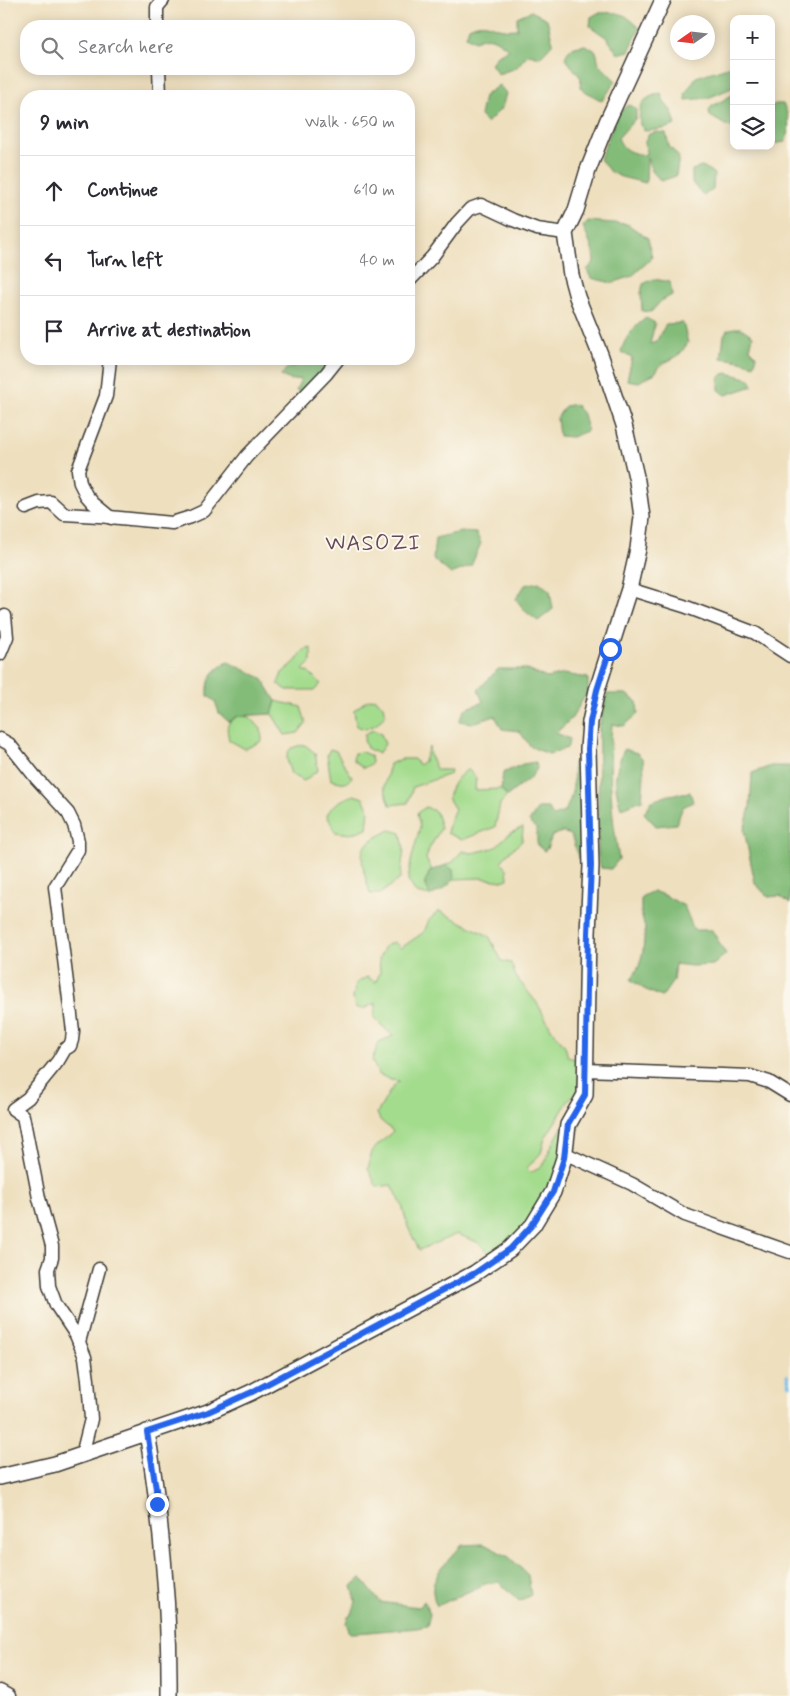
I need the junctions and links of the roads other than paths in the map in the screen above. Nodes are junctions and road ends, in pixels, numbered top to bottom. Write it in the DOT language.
graph roads {
  1 [pos="163,0"];
  2 [pos="663,0"];
  3 [pos="156,20"];
  4 [pos="159,75"];
  5 [pos="160,90"];
  6 [pos="565,233"];
  7 [pos="415,275"];
  8 [pos="109,365"];
  9 [pos="333,365"];
  10 [pos="26,508"];
  11 [pos="111,518"];
  12 [pos="629,589"];
  13 [pos="5,616"];
  14 [pos="0,654"];
  15 [pos="790,656"];
  16 [pos="0,739"];
  17 [pos="585,1070"];
  18 [pos="790,1095"];
  19 [pos="564,1153"];
  20 [pos="790,1252"];
  21 [pos="99,1269"];
  22 [pos="79,1342"];
  23 [pos="147,1432"];
  24 [pos="82,1455"];
  25 [pos="0,1477"];
  26 [pos="0,1691"];
  27 [pos="9,1696"];
  28 [pos="170,1696"];
  1 -- 3 [label="street"];
  2 -- 6 [label="street"];
  4 -- 5 [label="street"];
  6 -- 7 [label="street"];
  6 -- 12 [label="street"];
  8 -- 11 [label="street"];
  9 -- 11 [label="street"];
  10 -- 11 [label="street"];
  12 -- 15 [label="street"];
  12 -- 17 [label="street"];
  13 -- 14 [label="street"];
  16 -- 22 [label="street"];
  17 -- 18 [label="street"];
  17 -- 19 [label="street"];
  19 -- 20 [label="street"];
  19 -- 23 [label="street"];
  21 -- 22 [label="street"];
  22 -- 24 [label="street"];
  23 -- 24 [label="street"];
  23 -- 28 [label="street"];
  24 -- 25 [label="street"];
  26 -- 27 [label="street"];
}
